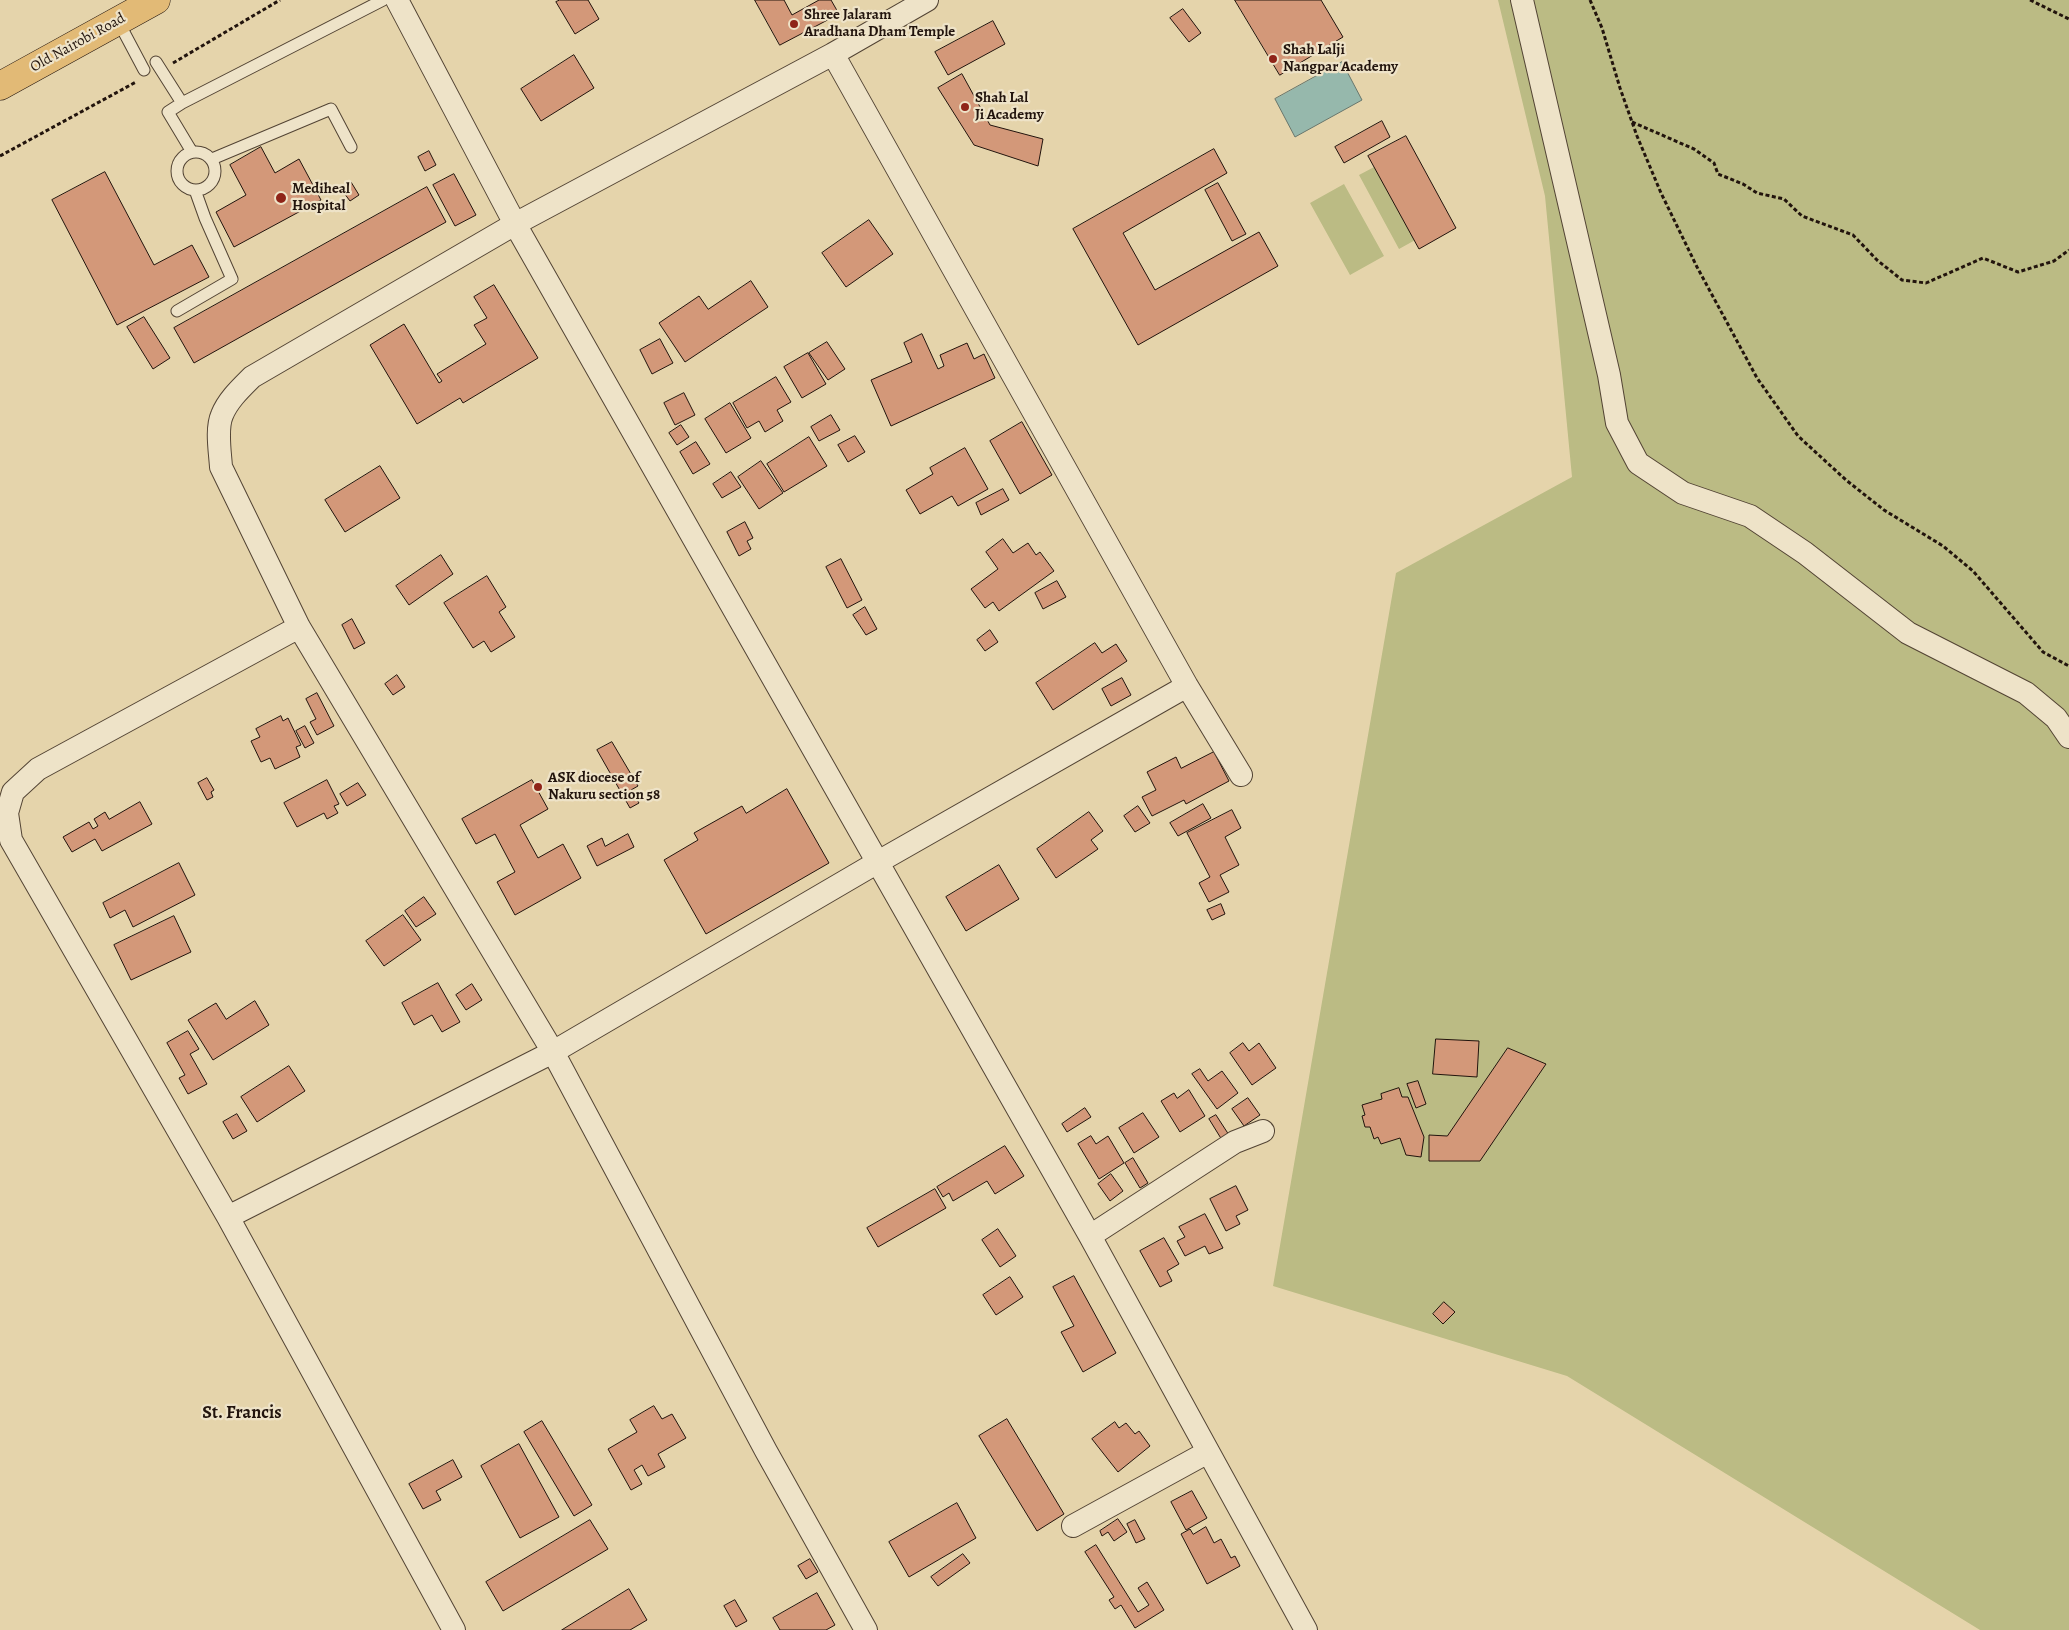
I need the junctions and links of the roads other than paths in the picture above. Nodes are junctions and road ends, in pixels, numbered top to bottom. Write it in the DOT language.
graph roads {
  1 [pos="156,0"];
  2 [pos="383,0"];
  3 [pos="397,0"];
  4 [pos="927,0"];
  5 [pos="1522,0"];
  6 [pos="118,21"];
  7 [pos="833,54"];
  8 [pos="156,62"];
  9 [pos="144,70"];
  10 [pos="0,86"];
  11 [pos="182,102"];
  12 [pos="352,147"];
  13 [pos="192,152"];
  14 [pos="212,160"];
  15 [pos="195,190"];
  16 [pos="515,224"];
  17 [pos="177,311"];
  18 [pos="299,627"];
  19 [pos="1187,686"];
  20 [pos="2069,737"];
  21 [pos="1241,775"];
  22 [pos="878,862"];
  23 [pos="553,1052"];
  24 [pos="1263,1131"];
  25 [pos="228,1217"];
  26 [pos="1090,1236"];
  27 [pos="1208,1452"];
  28 [pos="1073,1526"];
  29 [pos="454,1630"];
  30 [pos="866,1630"];
  31 [pos="1306,1630"];
  1 -- 6 [label="highway, Old Nairobi Road"];
  2 -- 11 [label="lane"];
  3 -- 16 [label="street"];
  4 -- 7 [label="street"];
  5 -- 20 [label="street"];
  6 -- 9 [label="lane"];
  6 -- 10 [label="highway, Old Nairobi Road"];
  7 -- 16 [label="street"];
  7 -- 19 [label="street"];
  8 -- 11 [label="lane"];
  11 -- 13 [label="lane"];
  12 -- 14 [label="lane"];
  13 -- 14 [label="lane"];
  13 -- 15 [label="lane"];
  14 -- 15 [label="lane"];
  15 -- 17 [label="lane"];
  16 -- 18 [label="street"];
  16 -- 22 [label="street"];
  18 -- 23 [label="street"];
  18 -- 25 [label="street"];
  19 -- 21 [label="street"];
  19 -- 22 [label="street"];
  22 -- 23 [label="street"];
  22 -- 26 [label="street"];
  23 -- 25 [label="street"];
  23 -- 30 [label="street"];
  24 -- 26 [label="street"];
  25 -- 29 [label="street"];
  26 -- 27 [label="street"];
  27 -- 28 [label="street"];
  27 -- 31 [label="street"];
}
